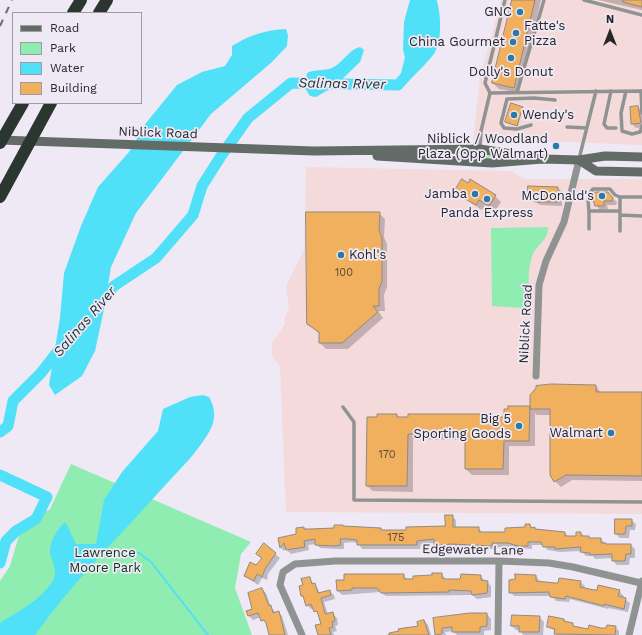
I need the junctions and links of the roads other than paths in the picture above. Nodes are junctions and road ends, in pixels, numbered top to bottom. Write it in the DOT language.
graph roads {
  1 [pos="71,0"];
  2 [pos="81,0"];
  3 [pos="106,0"];
  4 [pos="505,0"];
  5 [pos="544,0"];
  6 [pos="584,0"];
  7 [pos="65,12"];
  8 [pos="74,12"];
  9 [pos="100,12"];
  10 [pos="642,15"];
  11 [pos="596,91"];
  12 [pos="611,91"];
  13 [pos="626,91"];
  14 [pos="642,91"];
  15 [pos="490,92"];
  16 [pos="517,92"];
  17 [pos="555,100"];
  18 [pos="21,104"];
  19 [pos="50,104"];
  20 [pos="642,113"];
  21 [pos="531,125"];
  22 [pos="642,126"];
  23 [pos="567,127"];
  24 [pos="587,128"];
  25 [pos="616,128"];
  26 [pos="0,142"];
  27 [pos="480,149"];
  28 [pos="314,151"];
  29 [pos="642,157"];
  30 [pos="543,159"];
  31 [pos="579,160"];
  32 [pos="642,172"];
  33 [pos="620,197"];
  34 [pos="642,197"];
  35 [pos="0,198"];
  36 [pos="589,211"];
  37 [pos="620,213"];
  38 [pos="642,216"];
  39 [pos="589,229"];
  40 [pos="620,231"];
  41 [pos="536,376"];
  42 [pos="343,407"];
  43 [pos="642,502"];
  44 [pos="499,561"];
  45 [pos="642,582"];
  46 [pos="302,635"];
  47 [pos="498,635"];
  48 [pos="629,635"];
  1 -- 7 [label="highway"];
  2 -- 8 [label="highway"];
  3 -- 9 [label="highway"];
  4 -- 15 [label="lane"];
  5 -- 16 [label="lane"];
  6 -- 10 [label="lane"];
  11 -- 12 [label="lane"];
  11 -- 16 [label="lane"];
  11 -- 24 [label="lane"];
  12 -- 13 [label="lane"];
  12 -- 25 [label="lane"];
  13 -- 14 [label="lane"];
  13 -- 22 [label="lane"];
  14 -- 20 [label="lane"];
  15 -- 16 [label="lane"];
  15 -- 27 [label="lane"];
  17 -- 21 [label="lane"];
  18 -- 26 [label="highway"];
  19 -- 35 [label="highway"];
  23 -- 24 [label="lane"];
  24 -- 31 [label="lane"];
  26 -- 28 [label="main road, Niblick Road"];
  27 -- 28 [label="main road, Niblick Road"];
  27 -- 30 [label="main road, Niblick Road"];
  28 -- 30 [label="main road, Niblick Road"];
  29 -- 31 [label="main road, Niblick Road"];
  30 -- 31 [label="main road, Niblick Road"];
  31 -- 32 [label="main road"];
  31 -- 41 [label="street, Niblick Road"];
  33 -- 34 [label="lane"];
  33 -- 36 [label="lane"];
  33 -- 37 [label="lane"];
  36 -- 37 [label="lane"];
  36 -- 39 [label="lane"];
  37 -- 38 [label="lane"];
  37 -- 40 [label="lane"];
  42 -- 43 [label="lane"];
  44 -- 45 [label="street, Edgewater Lane"];
  44 -- 46 [label="street, Edgewater Lane"];
  44 -- 47 [label="street"];
  45 -- 48 [label="street"];
}
